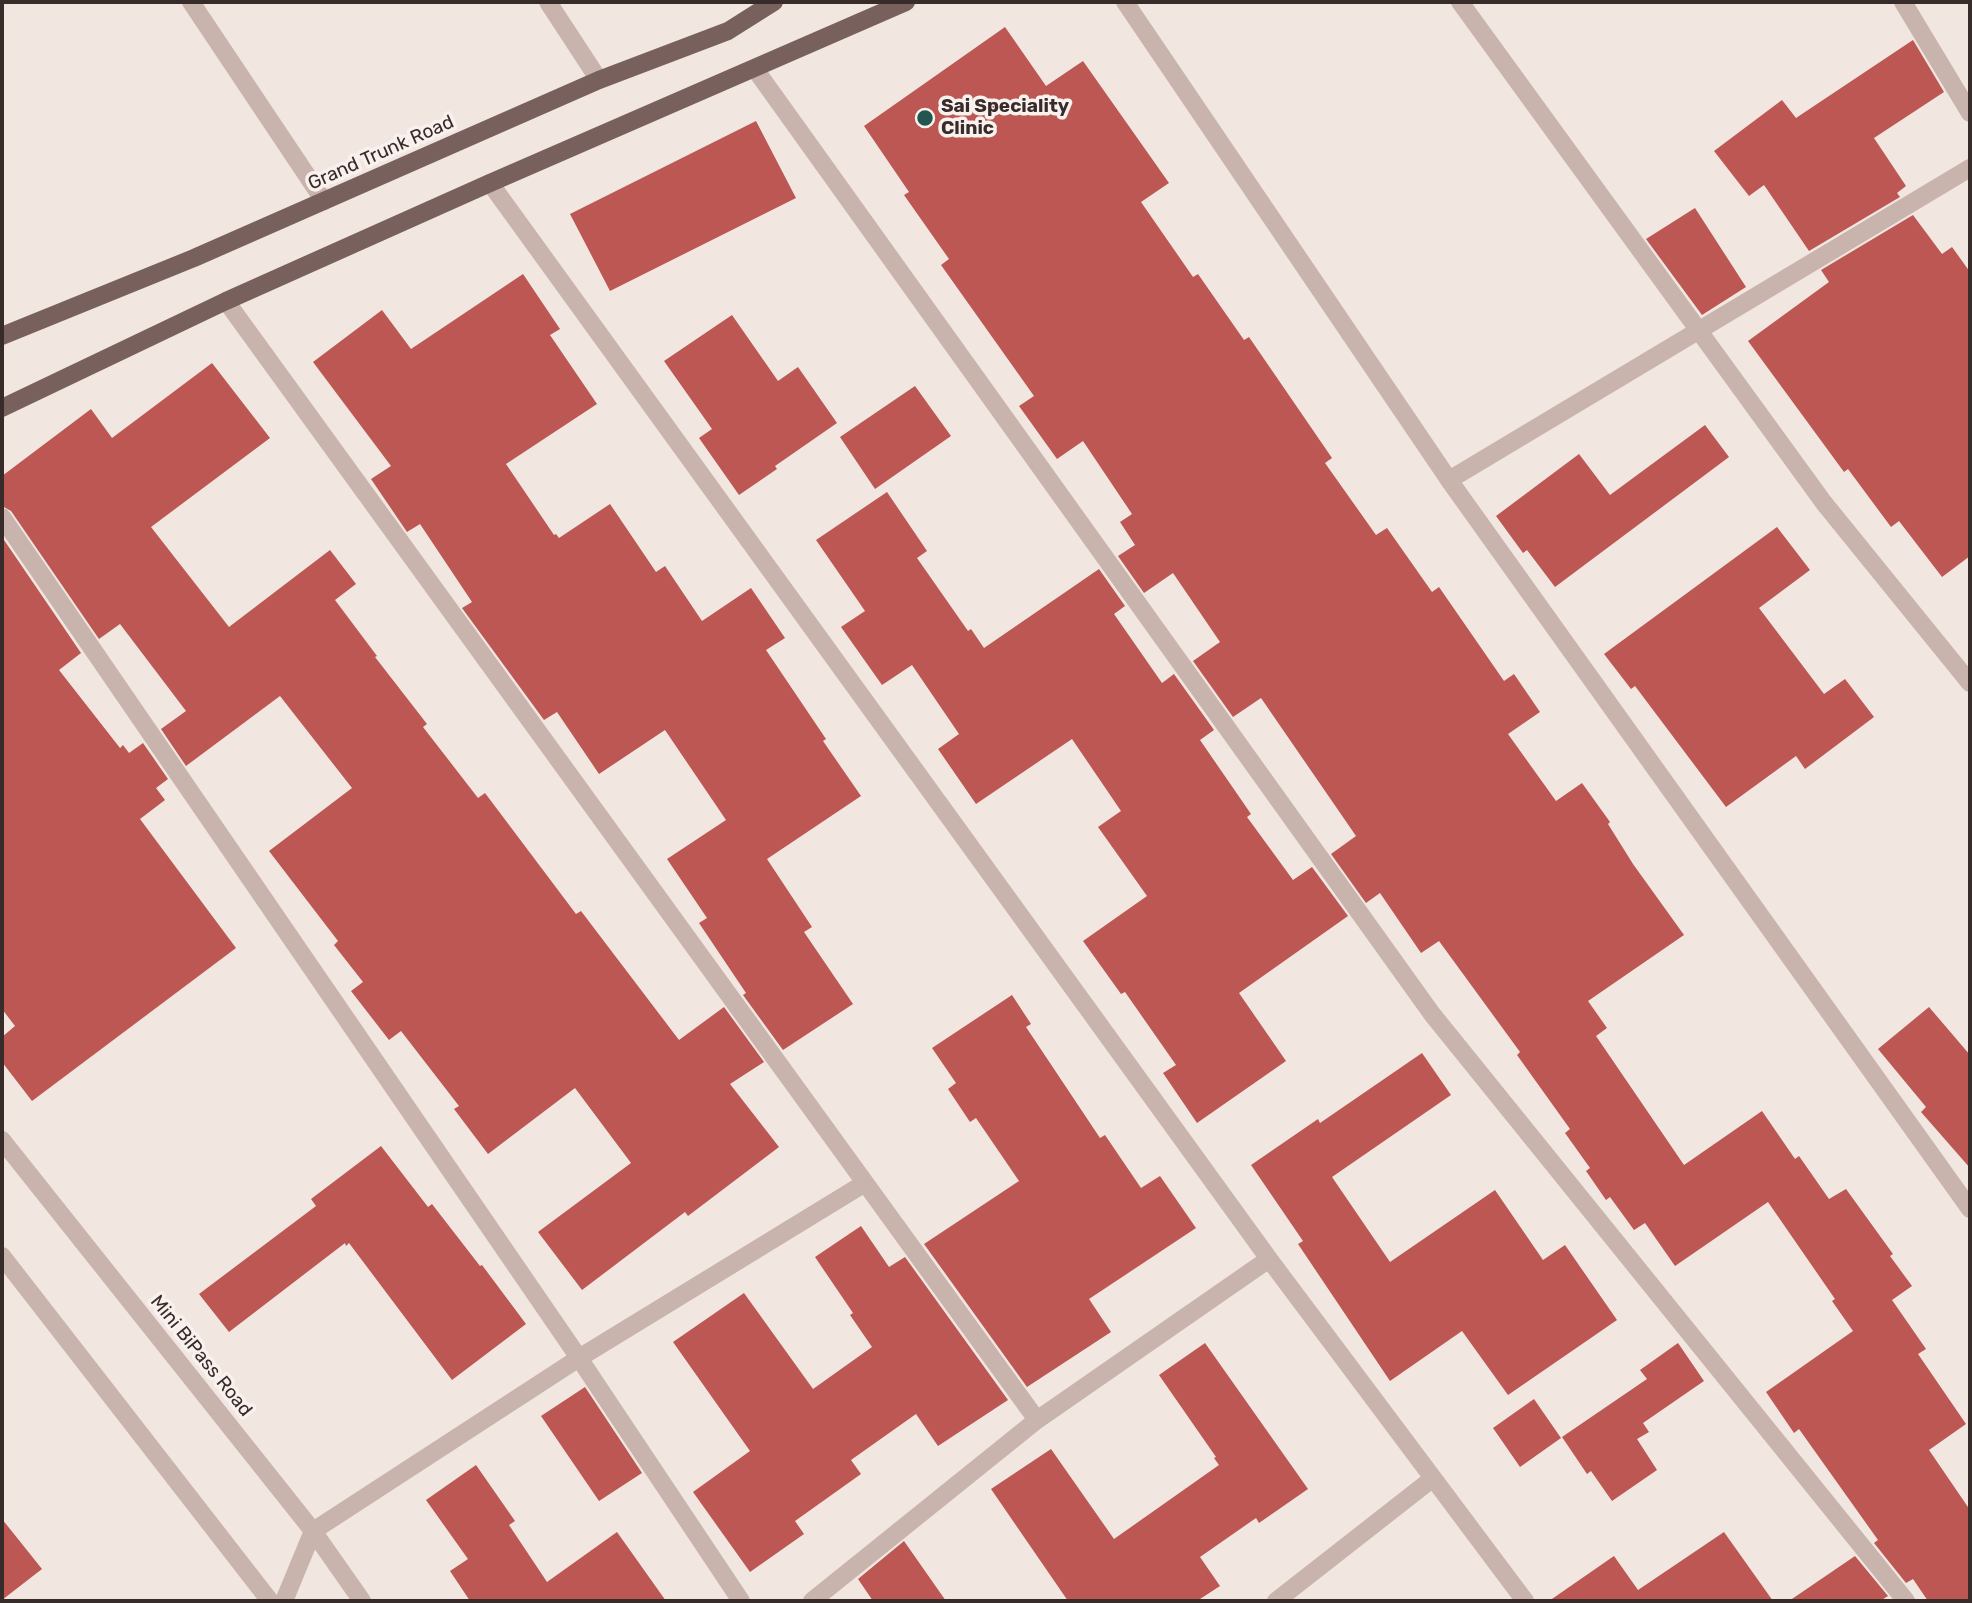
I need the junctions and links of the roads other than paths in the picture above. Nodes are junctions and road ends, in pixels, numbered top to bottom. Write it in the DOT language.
graph roads {
  1 [pos="191,2"];
  2 [pos="548,2"];
  3 [pos="774,2"];
  4 [pos="905,2"];
  5 [pos="1125,2"];
  6 [pos="1460,2"];
  7 [pos="1903,2"];
  8 [pos="755,69"];
  9 [pos="599,80"];
  10 [pos="1970,113"];
  11 [pos="1970,168"];
  12 [pos="490,183"];
  13 [pos="324,201"];
  14 [pos="226,301"];
  15 [pos="1699,331"];
  16 [pos="2,335"];
  17 [pos="2,408"];
  18 [pos="1449,480"];
  19 [pos="2,517"];
  20 [pos="1970,683"];
  21 [pos="2,1140"];
  22 [pos="865,1183"];
  23 [pos="1970,1209"];
  24 [pos="2,1256"];
  25 [pos="1269,1259"];
  26 [pos="579,1358"];
  27 [pos="1037,1420"];
  28 [pos="1432,1479"];
  29 [pos="313,1531"];
  30 [pos="270,1601"];
  31 [pos="284,1601"];
  32 [pos="362,1601"];
  33 [pos="741,1601"];
  34 [pos="812,1601"];
  35 [pos="1276,1601"];
  36 [pos="1525,1601"];
  37 [pos="1906,1601"];
  1 -- 13 [label="street"];
  2 -- 9 [label="street"];
  3 -- 9 [label="main road, Grand Trunk Road"];
  4 -- 8 [label="main road"];
  5 -- 18 [label="street"];
  6 -- 15 [label="street"];
  7 -- 10 [label="street"];
  8 -- 12 [label="main road"];
  8 -- 37 [label="street"];
  9 -- 13 [label="main road, Grand Trunk Road"];
  11 -- 15 [label="street"];
  12 -- 14 [label="main road"];
  12 -- 25 [label="street"];
  13 -- 16 [label="main road, Grand Trunk Road"];
  14 -- 17 [label="main road"];
  14 -- 22 [label="street"];
  15 -- 18 [label="street"];
  15 -- 20 [label="street"];
  18 -- 23 [label="street"];
  19 -- 26 [label="street"];
  21 -- 29 [label="street, Mini BiPass Road"];
  22 -- 26 [label="street"];
  22 -- 27 [label="street"];
  24 -- 30 [label="street"];
  25 -- 27 [label="street"];
  25 -- 28 [label="street"];
  26 -- 29 [label="street"];
  26 -- 33 [label="street"];
  27 -- 34 [label="street"];
  28 -- 35 [label="street"];
  28 -- 36 [label="street"];
  29 -- 31 [label="street"];
  29 -- 32 [label="street, Mini BiPass Road"];
}
